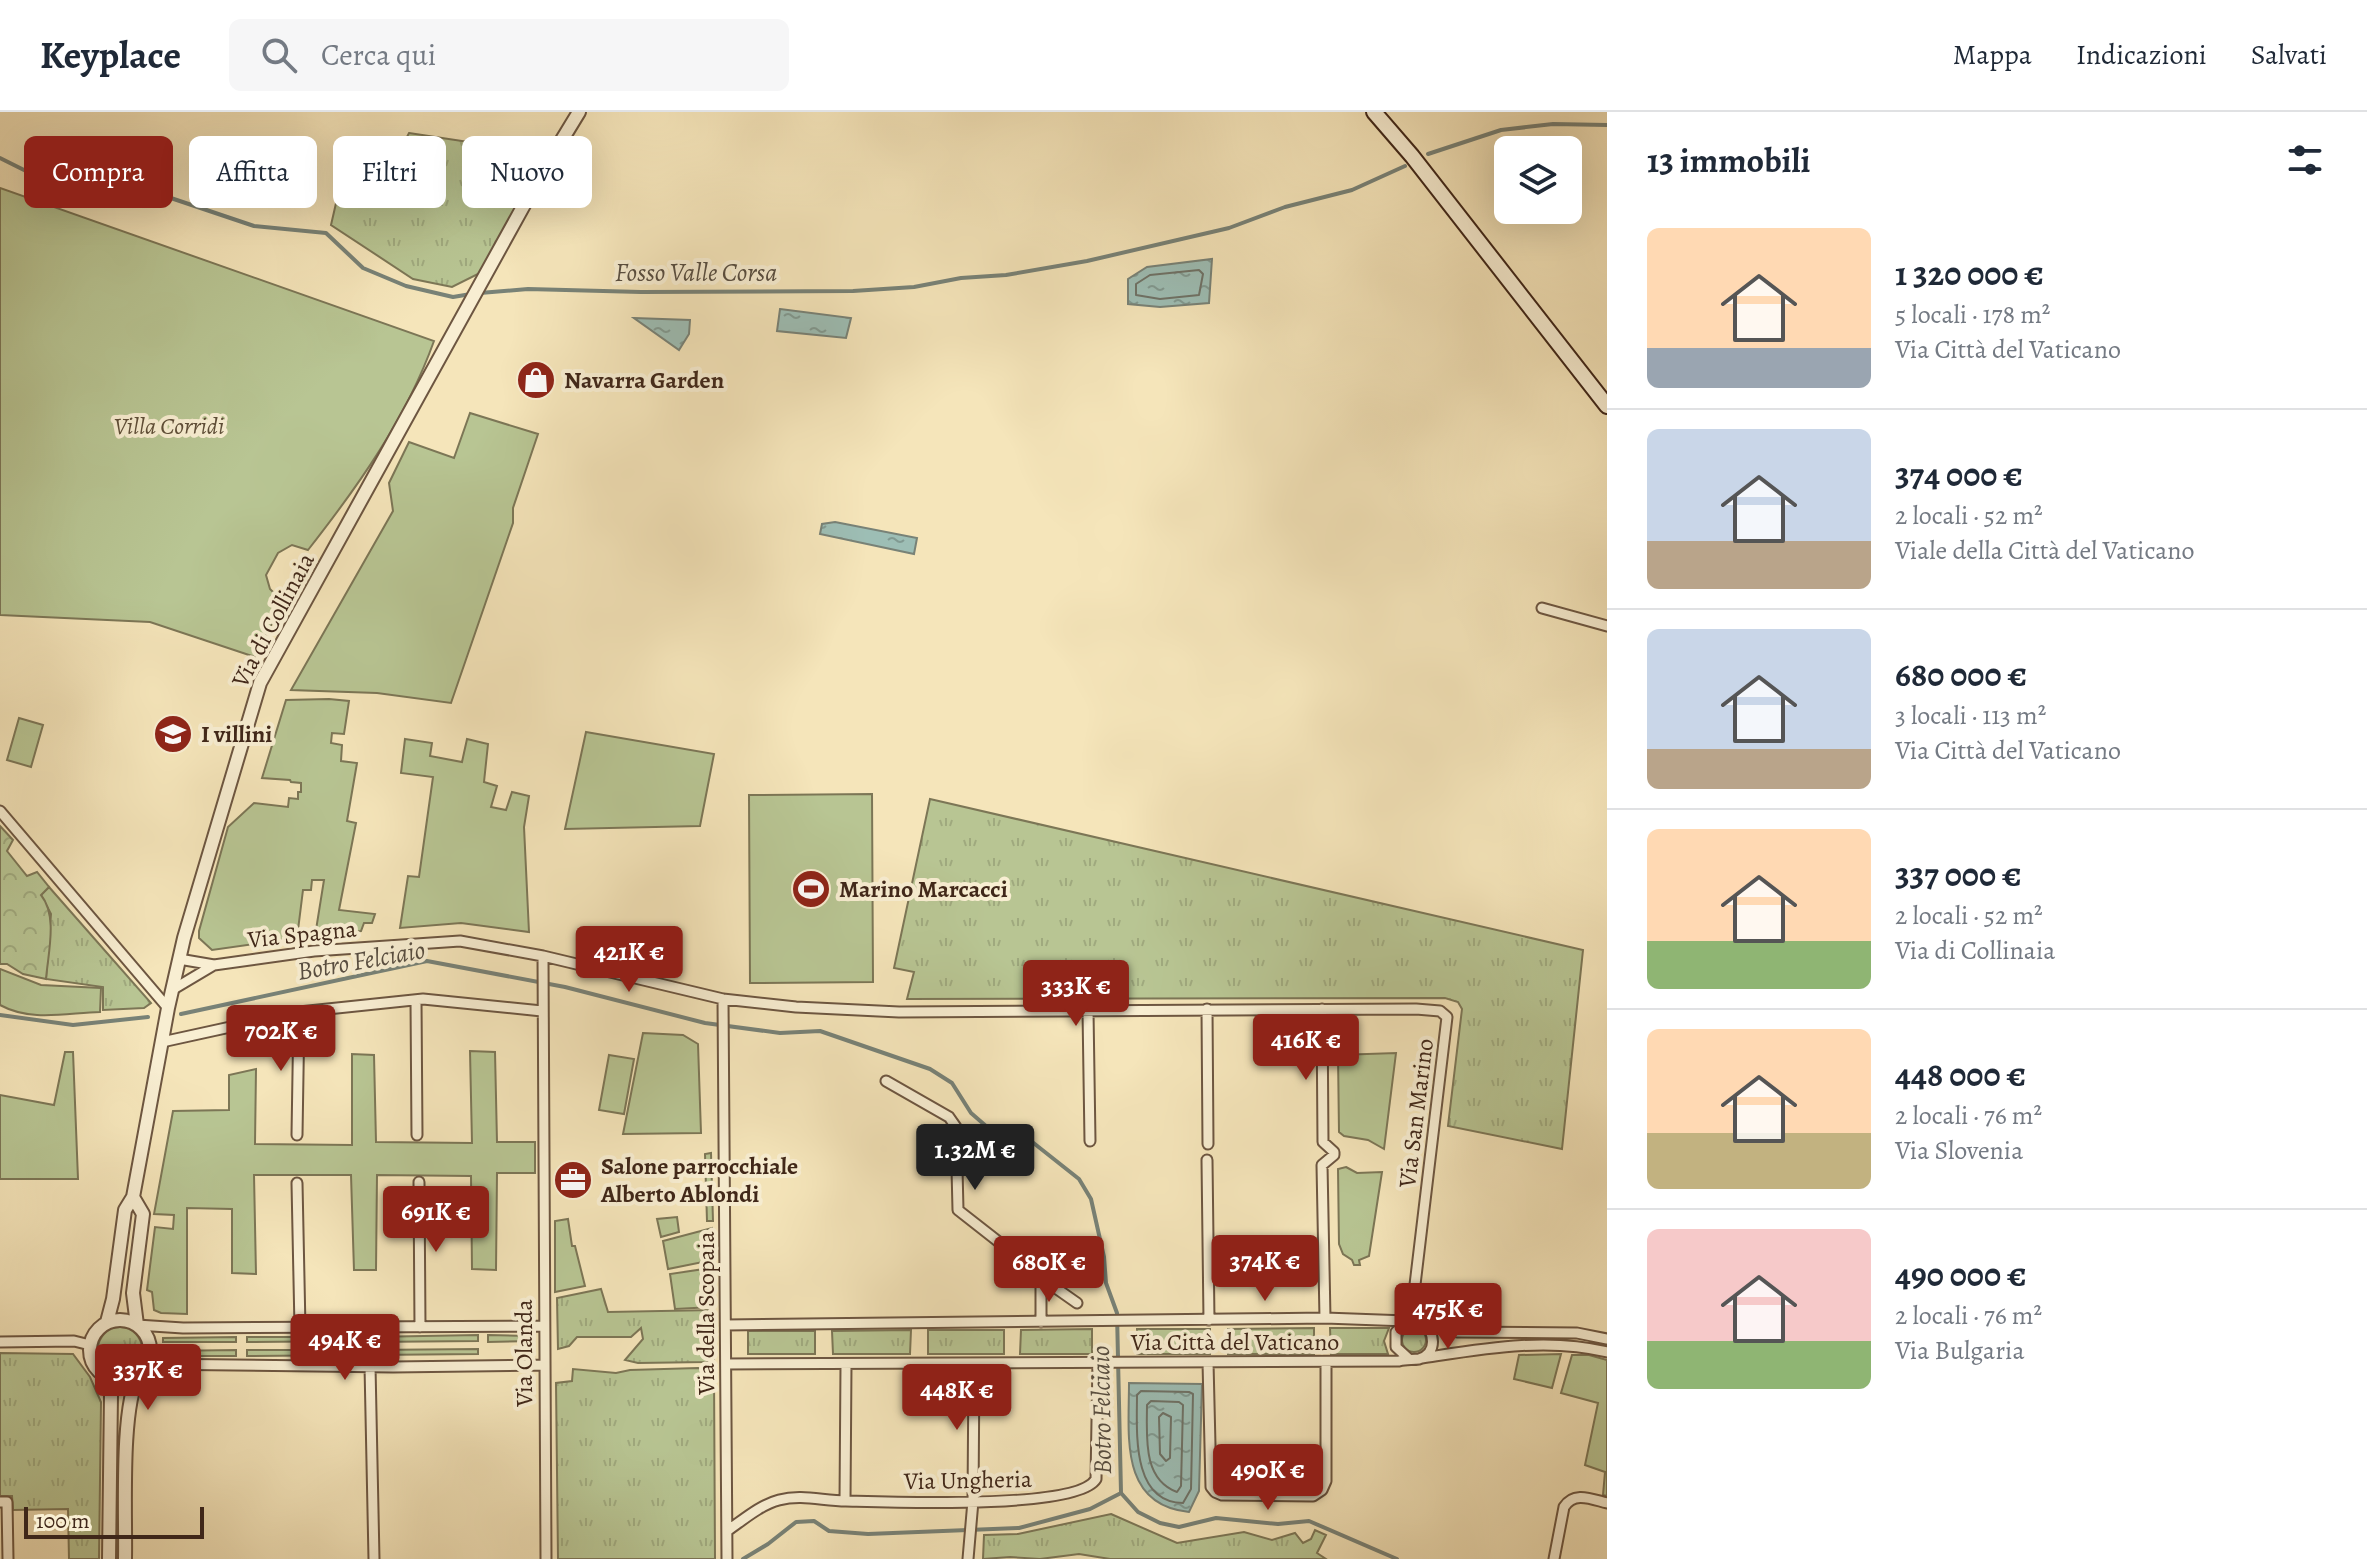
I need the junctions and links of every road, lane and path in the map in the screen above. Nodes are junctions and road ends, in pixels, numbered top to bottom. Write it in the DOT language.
graph roads {
  1 [pos="579,112"];
  2 [pos="1374,112"];
  3 [pos="1607,406"];
  4 [pos="1542,608"];
  5 [pos="1607,626"];
  6 [pos="0,811"];
  7 [pos="543,956"];
  8 [pos="179,959"];
  9 [pos="214,965"];
  10 [pos="172,990"];
  11 [pos="723,999"];
  12 [pos="416,1000"];
  13 [pos="168,1008"];
  14 [pos="542,1008"];
  15 [pos="1207,1009"];
  16 [pos="1322,1009"];
  17 [pos="1088,1011"];
  18 [pos="299,1012"];
  19 [pos="162,1042"];
  20 [pos="886,1081"];
  21 [pos="297,1135"];
  22 [pos="417,1135"];
  23 [pos="1090,1141"];
  24 [pos="1208,1144"];
  25 [pos="1207,1160"];
  26 [pos="419,1182"];
  27 [pos="297,1183"];
  28 [pos="133,1197"];
  29 [pos="1040,1277"];
  30 [pos="1414,1293"];
  31 [pos="1077,1303"];
  32 [pos="1325,1318"];
  33 [pos="1209,1320"];
  34 [pos="1407,1321"];
  35 [pos="107,1322"];
  36 [pos="1041,1322"];
  37 [pos="1424,1324"];
  38 [pos="137,1325"];
  39 [pos="726,1325"];
  40 [pos="543,1326"];
  41 [pos="420,1327"];
  42 [pos="300,1328"];
  43 [pos="1607,1339"];
  44 [pos="0,1342"];
  45 [pos="90,1345"];
  46 [pos="1607,1352"];
  47 [pos="1408,1358"];
  48 [pos="1419,1358"];
  49 [pos="1098,1362"];
  50 [pos="1208,1362"];
  51 [pos="1326,1362"];
  52 [pos="726,1364"];
  53 [pos="974,1364"];
  54 [pos="544,1365"];
  55 [pos="846,1365"];
  56 [pos="370,1366"];
  57 [pos="143,1369"];
  58 [pos="104,1374"];
  59 [pos="845,1501"];
  60 [pos="0,1502"];
  61 [pos="1607,1503"];
  62 [pos="973,1506"];
  63 [pos="727,1531"];
  64 [pos="8,1559"];
  65 [pos="109,1559"];
  66 [pos="125,1559"];
  67 [pos="374,1559"];
  68 [pos="546,1559"];
  69 [pos="727,1559"];
  70 [pos="968,1559"];
  71 [pos="1554,1559"];
  1 -- 8 [label="street, Via di Collinaia"];
  2 -- 3 [label="main road"];
  4 -- 5 [label="street"];
  6 -- 13 [label="street"];
  7 -- 9 [label="street, Via Spagna"];
  7 -- 11 [label="street, Via Spagna"];
  7 -- 14 [label="street, Via Olanda"];
  8 -- 9 [label="street, Via Spagna"];
  8 -- 10 [label="street, Via di Collinaia"];
  9 -- 10 [label="street, Via Spagna"];
  10 -- 13 [label="street, Via di Collinaia"];
  11 -- 17 [label="street, Via San Marino"];
  11 -- 39 [label="street, Via della Scopaia"];
  12 -- 14 [label="street"];
  12 -- 18 [label="street"];
  12 -- 22 [label="street"];
  13 -- 19 [label="street, Via di Collinaia"];
  14 -- 40 [label="street, Via Olanda"];
  15 -- 16 [label="street, Via San Marino"];
  15 -- 17 [label="street, Via San Marino"];
  15 -- 24 [label="street"];
  16 -- 30 [label="street, Via San Marino"];
  16 -- 32 [label="street, Via Città del Vaticano"];
  17 -- 23 [label="street"];
  18 -- 19 [label="street"];
  18 -- 21 [label="street"];
  19 -- 28 [label="street, Via di Collinaia"];
  20 -- 29 [label="street"];
  25 -- 33 [label="street, Via Città del Vaticano"];
  26 -- 41 [label="street"];
  27 -- 42 [label="street"];
  28 -- 35 [label="street, Via di Collinaia"];
  28 -- 38 [label="street, Via di Collinaia"];
  29 -- 31 [label="street"];
  29 -- 36 [label="street"];
  30 -- 34 [label="street, Via San Marino"];
  30 -- 37 [label="street, Via San Marino"];
  32 -- 33 [label="street"];
  32 -- 34 [label="street"];
  33 -- 36 [label="street"];
  34 -- 37 [label="street"];
  34 -- 47 [label="street"];
  35 -- 38 [label="street"];
  35 -- 45 [label="street"];
  36 -- 39 [label="street"];
  37 -- 43 [label="street"];
  37 -- 48 [label="street"];
  38 -- 42 [label="street"];
  38 -- 57 [label="street"];
  39 -- 52 [label="street, Via della Scopaia"];
  40 -- 41 [label="street"];
  40 -- 54 [label="street, Via Olanda"];
  41 -- 42 [label="street"];
  44 -- 45 [label="street"];
  45 -- 58 [label="street"];
  46 -- 48 [label="street"];
  47 -- 48 [label="street"];
  47 -- 51 [label="street, Via Città del Vaticano"];
  49 -- 50 [label="street, Via Città del Vaticano"];
  49 -- 53 [label="street, Via Città del Vaticano"];
  49 -- 62 [label="street, Via Ungheria"];
  50 -- 51 [label="street, Via Città del Vaticano"];
  50 -- 51 [label="street"];
  52 -- 55 [label="street, Via Città del Vaticano"];
  52 -- 63 [label="street, Via della Scopaia"];
  53 -- 55 [label="street, Via Città del Vaticano"];
  53 -- 62 [label="street"];
  54 -- 56 [label="street"];
  54 -- 68 [label="street, Via Olanda"];
  55 -- 59 [label="street"];
  56 -- 57 [label="street"];
  56 -- 67 [label="street"];
  57 -- 58 [label="street"];
  57 -- 66 [label="street"];
  58 -- 65 [label="street"];
  59 -- 62 [label="street, Via Ungheria"];
  59 -- 63 [label="street, Via Ungheria"];
  60 -- 64 [label="street"];
  61 -- 71 [label="street"];
  62 -- 70 [label="street"];
  63 -- 69 [label="street, Via della Scopaia"];
}
